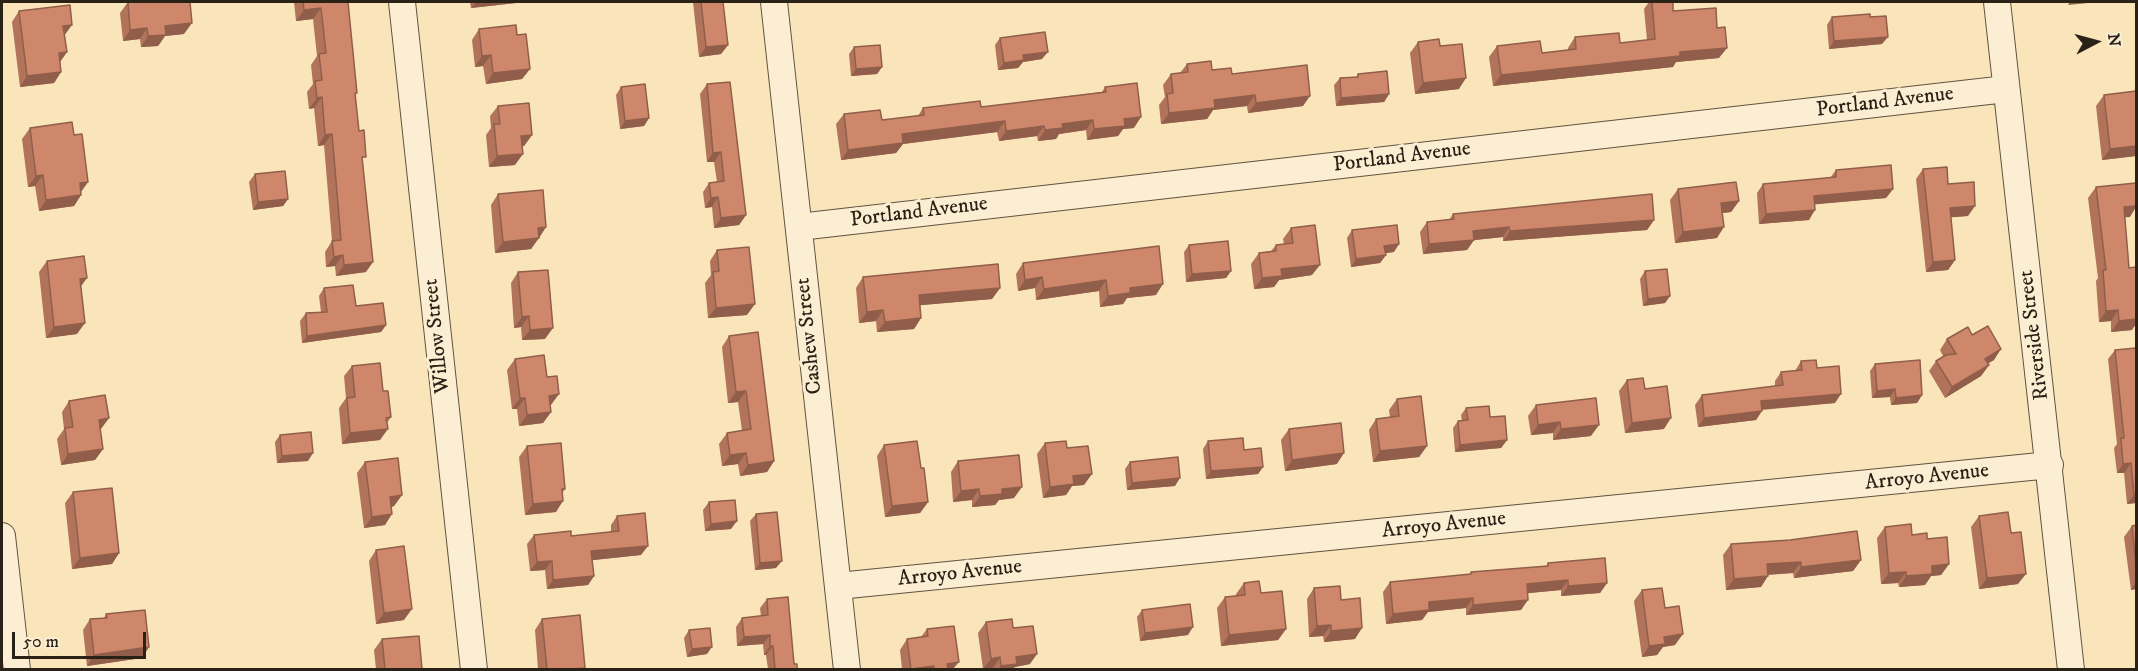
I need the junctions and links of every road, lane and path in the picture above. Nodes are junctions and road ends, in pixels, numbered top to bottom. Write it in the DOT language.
graph roads {
  1 [pos="402,2"];
  2 [pos="774,2"];
  3 [pos="1997,2"];
  4 [pos="2006,89"];
  5 [pos="799,227"];
  6 [pos="2050,465"];
  7 [pos="2,536"];
  8 [pos="838,586"];
  9 [pos="17,669"];
  10 [pos="474,669"];
  11 [pos="847,669"];
  12 [pos="2072,669"];
  1 -- 10 [label="street, Willow Street"];
  2 -- 5 [label="street, Cashew Street"];
  3 -- 4 [label="street, Riverside Street"];
  4 -- 5 [label="street, Portland Avenue"];
  4 -- 6 [label="street, Riverside Street"];
  5 -- 8 [label="street, Cashew Street"];
  6 -- 8 [label="street, Arroyo Avenue"];
  6 -- 12 [label="street, Riverside Street"];
  7 -- 9 [label="street"];
  8 -- 11 [label="street, Cashew Street"];
}
